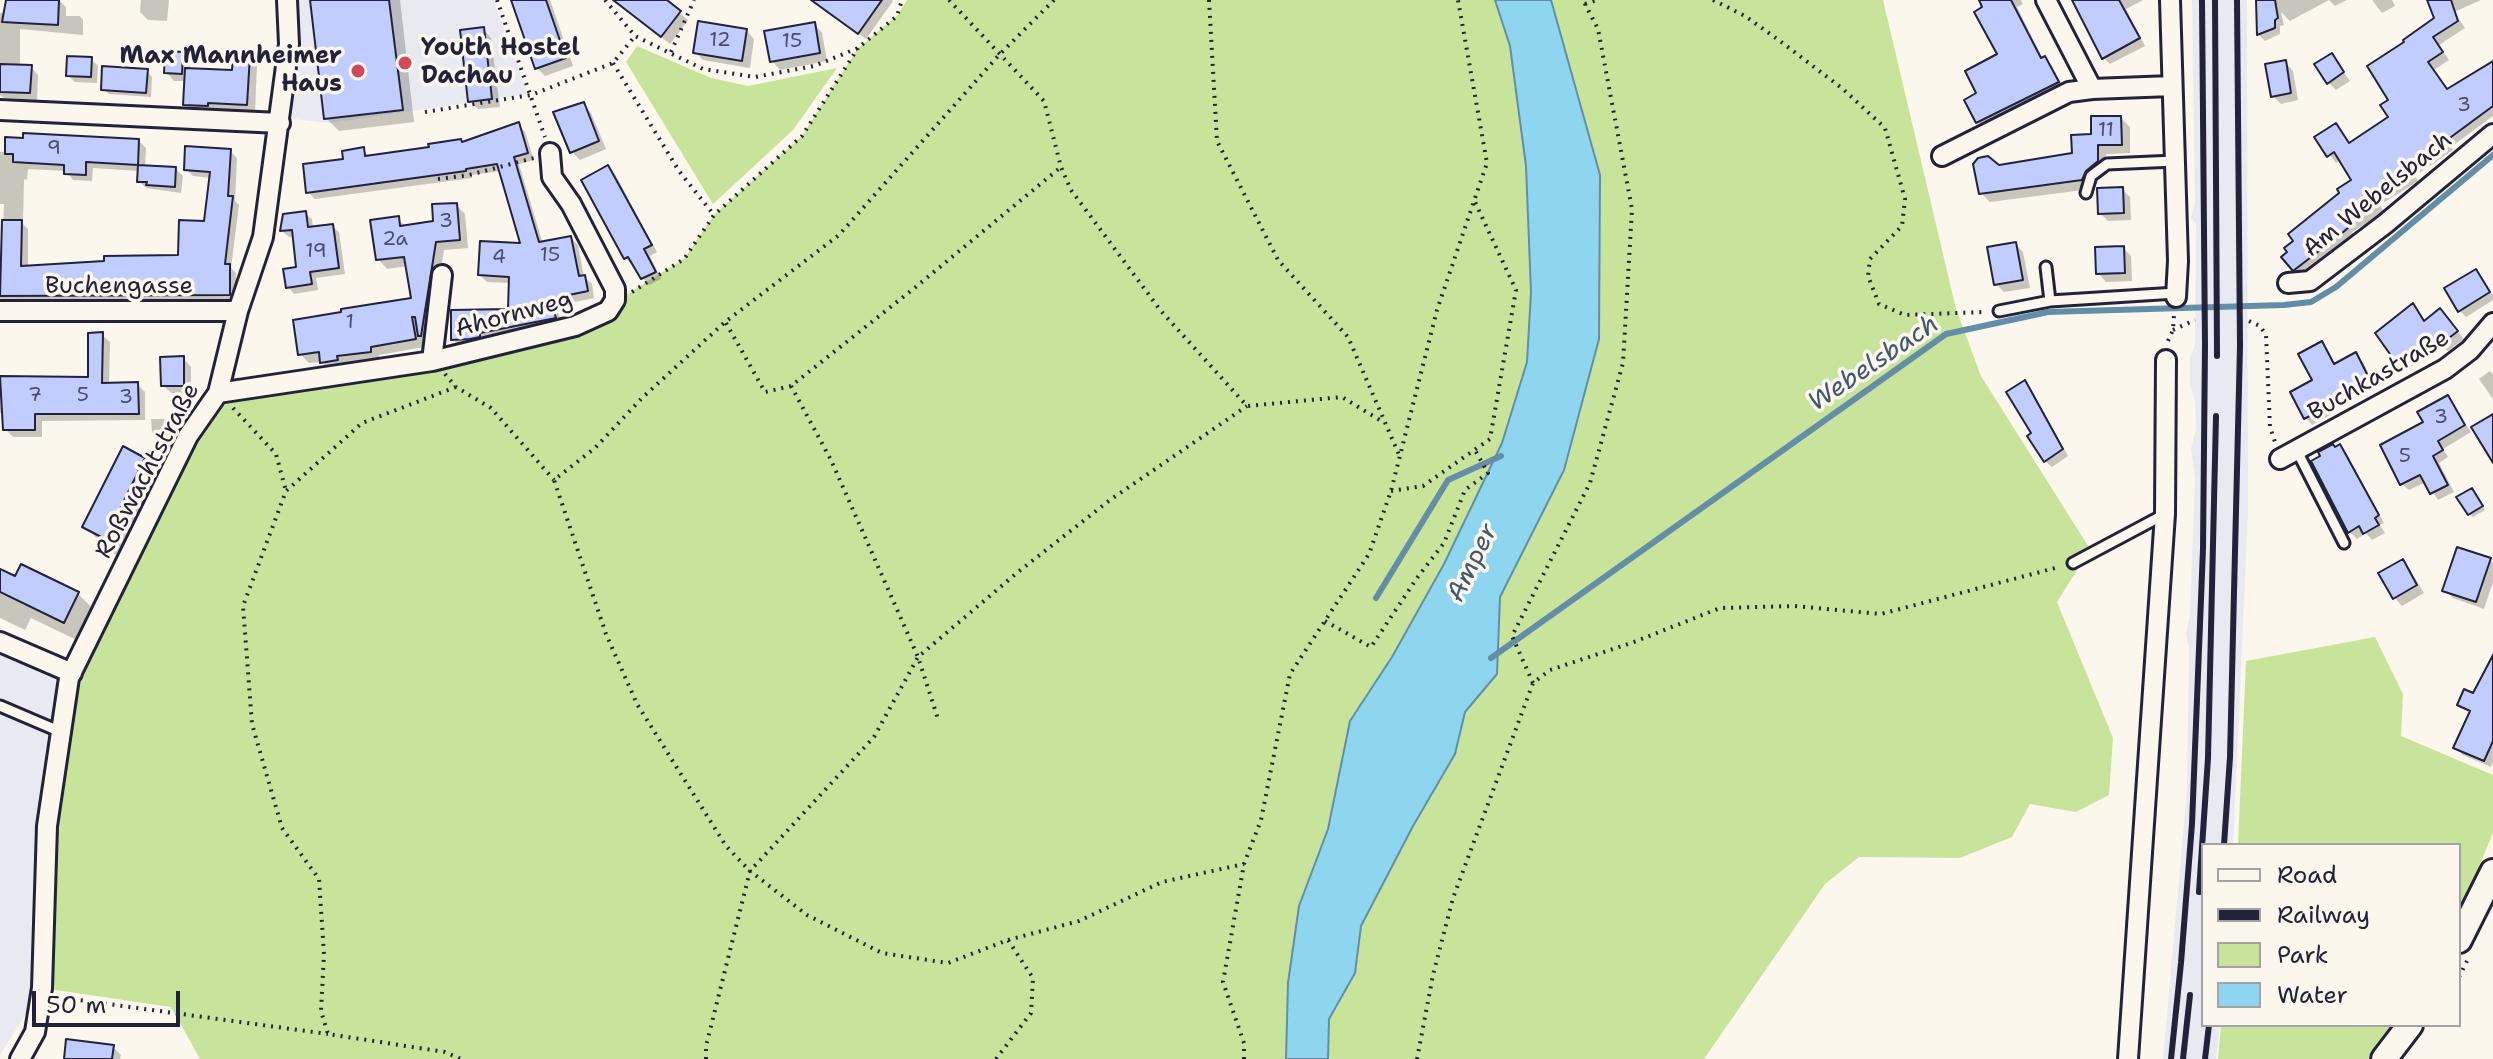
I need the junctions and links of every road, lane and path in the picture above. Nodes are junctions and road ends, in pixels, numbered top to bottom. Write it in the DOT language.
graph roads {
  1 [pos="287,0"];
  2 [pos="497,0"];
  3 [pos="605,0"];
  4 [pos="694,0"];
  5 [pos="902,0"];
  6 [pos="949,0"];
  7 [pos="1054,0"];
  8 [pos="1209,0"];
  9 [pos="1458,0"];
  10 [pos="1597,0"];
  11 [pos="1713,0"];
  12 [pos="2046,0"];
  13 [pos="2170,0"];
  14 [pos="1584,2"];
  15 [pos="635,36"];
  16 [pos="858,48"];
  17 [pos="670,53"];
  18 [pos="999,55"];
  19 [pos="613,63"];
  20 [pos="2172,86"];
  21 [pos="2092,89"];
  22 [pos="531,95"];
  23 [pos="0,110"];
  24 [pos="425,112"];
  25 [pos="280,123"];
  26 [pos="2493,134"];
  27 [pos="550,153"];
  28 [pos="1942,156"];
  29 [pos="2175,161"];
  30 [pos="1061,167"];
  31 [pos="438,179"];
  32 [pos="2086,193"];
  33 [pos="1474,199"];
  34 [pos="714,215"];
  35 [pos="2046,267"];
  36 [pos="442,275"];
  37 [pos="2288,283"];
  38 [pos="2176,295"];
  39 [pos="615,300"];
  40 [pos="2050,301"];
  41 [pos="0,311"];
  42 [pos="238,311"];
  43 [pos="1999,311"];
  44 [pos="2195,320"];
  45 [pos="2249,321"];
  46 [pos="725,322"];
  47 [pos="2493,323"];
  48 [pos="2173,330"];
  49 [pos="2166,360"];
  50 [pos="432,361"];
  51 [pos="791,386"];
  52 [pos="456,387"];
  53 [pos="218,393"];
  54 [pos="1247,406"];
  55 [pos="1383,422"];
  56 [pos="1475,450"];
  57 [pos="2288,455"];
  58 [pos="1400,457"];
  59 [pos="554,480"];
  60 [pos="286,491"];
  61 [pos="1391,491"];
  62 [pos="2165,514"];
  63 [pos="2344,543"];
  64 [pos="2073,563"];
  65 [pos="1325,621"];
  66 [pos="0,642"];
  67 [pos="918,657"];
  68 [pos="72,673"];
  69 [pos="1533,683"];
  70 [pos="0,706"];
  71 [pos="938,719"];
  72 [pos="61,732"];
  73 [pos="1244,864"];
  74 [pos="750,871"];
  75 [pos="2493,872"];
  76 [pos="2461,936"];
  77 [pos="1008,940"];
  78 [pos="41,995"];
  79 [pos="2408,1027"];
  80 [pos="328,1034"];
  81 [pos="20,1059"];
  82 [pos="461,1059"];
  83 [pos="706,1059"];
  84 [pos="996,1059"];
  85 [pos="1244,1059"];
  86 [pos="1417,1059"];
  87 [pos="2128,1059"];
  88 [pos="2384,1059"];
  1 -- 25 [label="street, Roßwachtstraße"];
  2 -- 22 [label="path"];
  3 -- 15 [label="path"];
  4 -- 17 [label="path"];
  5 -- 16 [label="path"];
  6 -- 18 [label="path"];
  7 -- 18 [label="path"];
  8 -- 55 [label="path"];
  9 -- 33 [label="path"];
  10 -- 14 [label="path"];
  11 -- 43 [label="path"];
  12 -- 21 [label="street"];
  13 -- 20 [label="street"];
  14 -- 69 [label="path"];
  15 -- 17 [label="path"];
  15 -- 19 [label="path"];
  16 -- 17 [label="path"];
  16 -- 34 [label="path"];
  18 -- 30 [label="path"];
  18 -- 46 [label="path"];
  19 -- 22 [label="path"];
  19 -- 34 [label="path"];
  20 -- 21 [label="street"];
  20 -- 29 [label="street"];
  21 -- 28 [label="street"];
  22 -- 24 [label="path"];
  22 -- 27 [label="path"];
  23 -- 25 [label="street"];
  25 -- 42 [label="street, Roßwachtstraße"];
  26 -- 37 [label="street, Am Webelsbach"];
  27 -- 31 [label="path"];
  27 -- 39 [label="street"];
  29 -- 32 [label="lane"];
  29 -- 38 [label="street"];
  30 -- 51 [label="path"];
  30 -- 54 [label="path"];
  33 -- 56 [label="path"];
  33 -- 58 [label="path"];
  34 -- 39 [label="path"];
  35 -- 40 [label="lane"];
  36 -- 50 [label="street, Ahornweg"];
  38 -- 40 [label="lane"];
  39 -- 50 [label="street, Ahornweg"];
  40 -- 43 [label="lane"];
  41 -- 42 [label="street, Buchengasse"];
  42 -- 53 [label="street, Roßwachtstraße"];
  44 -- 48 [label="path"];
  45 -- 57 [label="path"];
  46 -- 51 [label="path"];
  46 -- 59 [label="path"];
  47 -- 57 [label="street, Buchkastraße"];
  49 -- 62 [label="street"];
  50 -- 52 [label="path"];
  50 -- 53 [label="street, Ahornweg"];
  51 -- 67 [label="path"];
  52 -- 59 [label="path"];
  52 -- 60 [label="path"];
  53 -- 60 [label="path"];
  53 -- 68 [label="street, Roßwachtstraße"];
  54 -- 55 [label="path"];
  54 -- 67 [label="path"];
  55 -- 58 [label="path"];
  56 -- 61 [label="path"];
  56 -- 65 [label="path"];
  57 -- 63 [label="lane"];
  58 -- 61 [label="path"];
  59 -- 74 [label="path"];
  60 -- 80 [label="path"];
  61 -- 65 [label="path"];
  62 -- 64 [label="lane"];
  62 -- 87 [label="street"];
  64 -- 69 [label="path"];
  65 -- 73 [label="path"];
  66 -- 68 [label="street"];
  67 -- 71 [label="path"];
  67 -- 74 [label="path"];
  68 -- 72 [label="street, Roßwachtstraße"];
  69 -- 86 [label="path"];
  70 -- 72 [label="lane"];
  72 -- 78 [label="street, Roßwachtstraße"];
  73 -- 77 [label="path"];
  73 -- 85 [label="path"];
  74 -- 77 [label="path"];
  74 -- 83 [label="path"];
  75 -- 76 [label="main road"];
  77 -- 84 [label="path"];
  78 -- 80 [label="path"];
  78 -- 81 [label="street, Roßwachtstraße"];
  79 -- 88 [label="main road"];
  80 -- 82 [label="path"];
}
